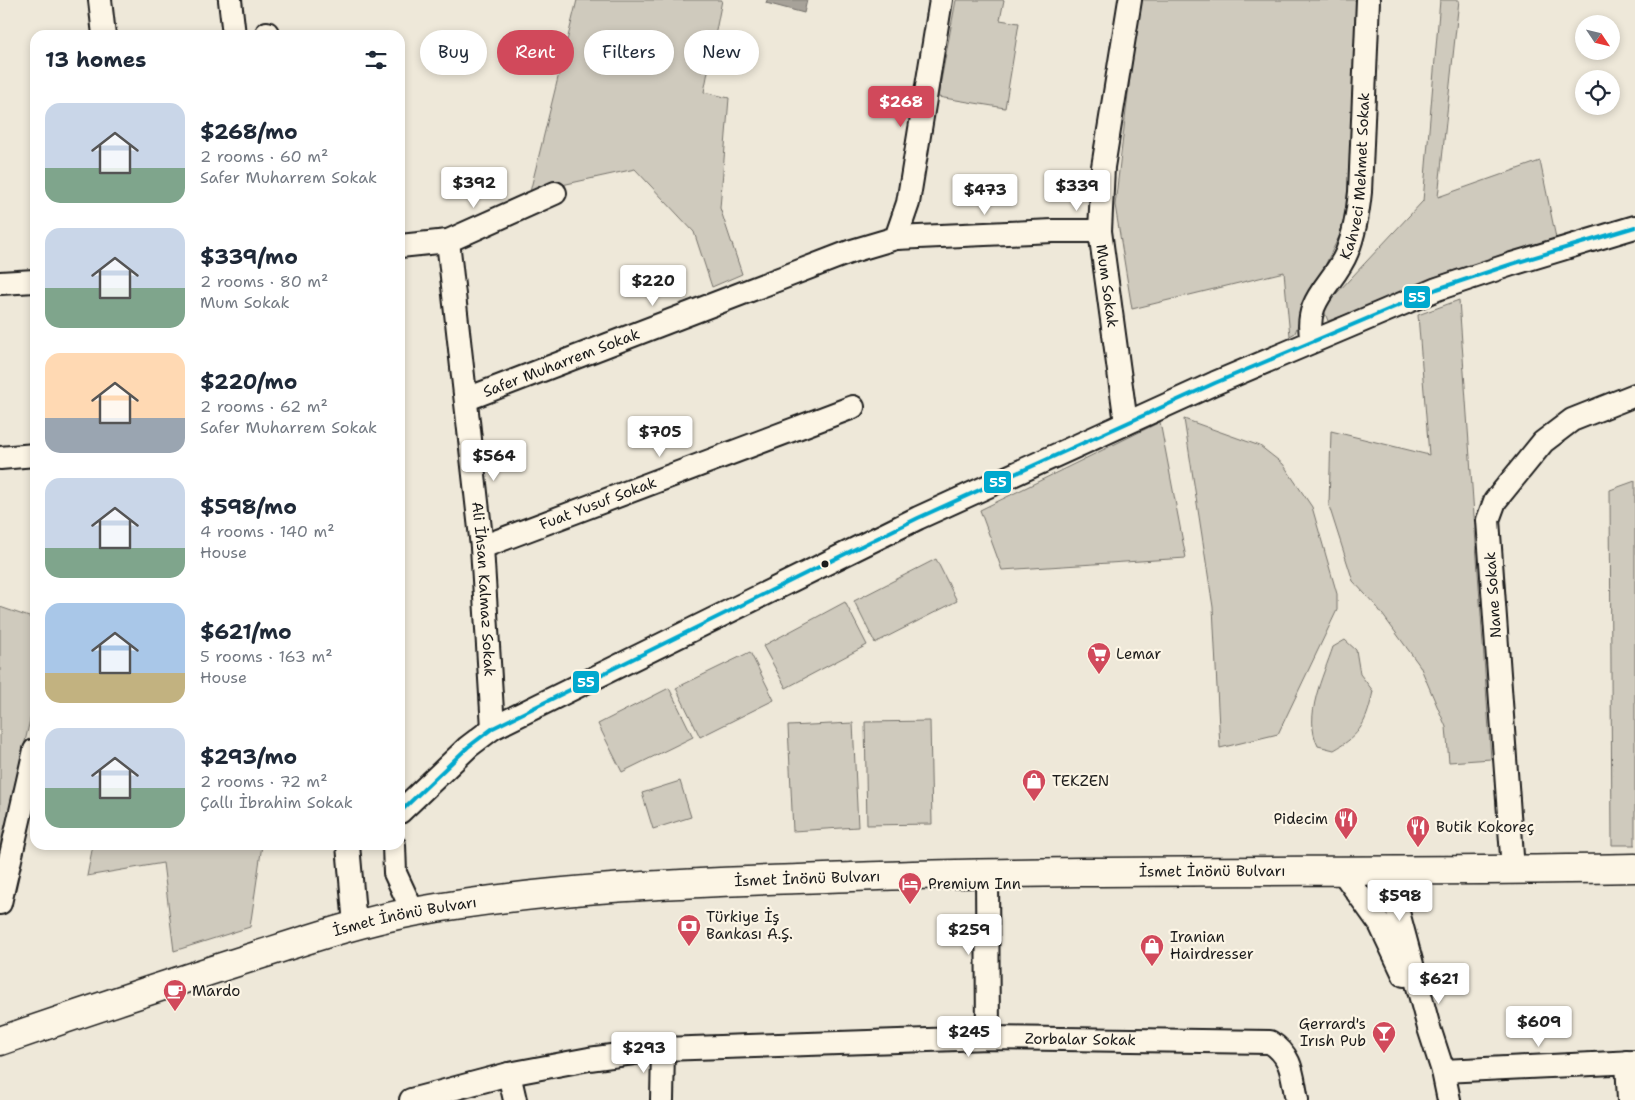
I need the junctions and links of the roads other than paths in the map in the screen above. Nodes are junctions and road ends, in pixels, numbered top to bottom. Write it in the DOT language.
graph roads {
  1 [pos="100,0"];
  2 [pos="230,0"];
  3 [pos="941,0"];
  4 [pos="1130,0"];
  5 [pos="1368,0"];
  6 [pos="103,30"];
  7 [pos="233,30"];
  8 [pos="555,193"];
  9 [pos="1635,227"];
  10 [pos="1100,231"];
  11 [pos="896,238"];
  12 [pos="448,241"];
  13 [pos="405,245"];
  14 [pos="30,281"];
  15 [pos="0,284"];
  16 [pos="1312,341"];
  17 [pos="1635,395"];
  18 [pos="467,399"];
  19 [pos="853,407"];
  20 [pos="1126,423"];
  21 [pos="30,455"];
  22 [pos="0,458"];
  23 [pos="482,547"];
  24 [pos="493,728"];
  25 [pos="30,772"];
  26 [pos="405,809"];
  27 [pos="354,850"];
  28 [pos="394,850"];
  29 [pos="1635,868"];
  30 [pos="1513,870"];
  31 [pos="1342,871"];
  32 [pos="987,872"];
  33 [pos="1387,872"];
  34 [pos="0,903"];
  35 [pos="412,912"];
  36 [pos="355,925"];
  37 [pos="1428,1028"];
  38 [pos="988,1038"];
  39 [pos="0,1041"];
  40 [pos="663,1049"];
  41 [pos="1631,1062"];
  42 [pos="1443,1071"];
  43 [pos="509,1074"];
  44 [pos="411,1100"];
  45 [pos="515,1100"];
  46 [pos="662,1100"];
  47 [pos="1297,1100"];
  48 [pos="1449,1100"];
  49 [pos="1629,1100"];
  1 -- 6 [label="street"];
  2 -- 7 [label="street"];
  3 -- 11 [label="street"];
  4 -- 10 [label="street, Mum Sokak"];
  5 -- 16 [label="street, Kahveci Mehmet Sokak"];
  8 -- 12 [label="street"];
  9 -- 16 [label="street"];
  10 -- 11 [label="street, Safer Muharrem Sokak"];
  10 -- 20 [label="street, Mum Sokak"];
  11 -- 18 [label="street, Safer Muharrem Sokak"];
  12 -- 13 [label="street"];
  12 -- 18 [label="street, Ali İhsan Kalmaz Sokak"];
  14 -- 15 [label="street"];
  16 -- 20 [label="street"];
  17 -- 30 [label="street, Nane Sokak"];
  18 -- 23 [label="street, Ali İhsan Kalmaz Sokak"];
  19 -- 23 [label="street, Fuat Yusuf Sokak"];
  20 -- 24 [label="street"];
  21 -- 22 [label="street"];
  23 -- 24 [label="street, Ali İhsan Kalmaz Sokak"];
  24 -- 26 [label="street"];
  25 -- 34 [label="street"];
  27 -- 36 [label="street"];
  28 -- 35 [label="street"];
  29 -- 30 [label="main road, İsmet İnönü Bulvarı"];
  30 -- 33 [label="main road, İsmet İnönü Bulvarı"];
  31 -- 32 [label="main road, İsmet İnönü Bulvarı"];
  31 -- 33 [label="main road, İsmet İnönü Bulvarı"];
  31 -- 37 [label="street"];
  32 -- 35 [label="main road, İsmet İnönü Bulvarı"];
  32 -- 38 [label="street"];
  33 -- 37 [label="street"];
  35 -- 36 [label="main road, İsmet İnönü Bulvarı"];
  36 -- 39 [label="main road, İsmet İnönü Bulvarı"];
  37 -- 42 [label="street"];
  38 -- 40 [label="street, Zorbalar Sokak"];
  38 -- 47 [label="street, Zorbalar Sokak"];
  40 -- 43 [label="street, Zorbalar Sokak"];
  40 -- 46 [label="street"];
  41 -- 42 [label="street"];
  41 -- 49 [label="street"];
  42 -- 48 [label="street"];
  43 -- 44 [label="street, Zorbalar Sokak"];
  43 -- 45 [label="street"];
}
